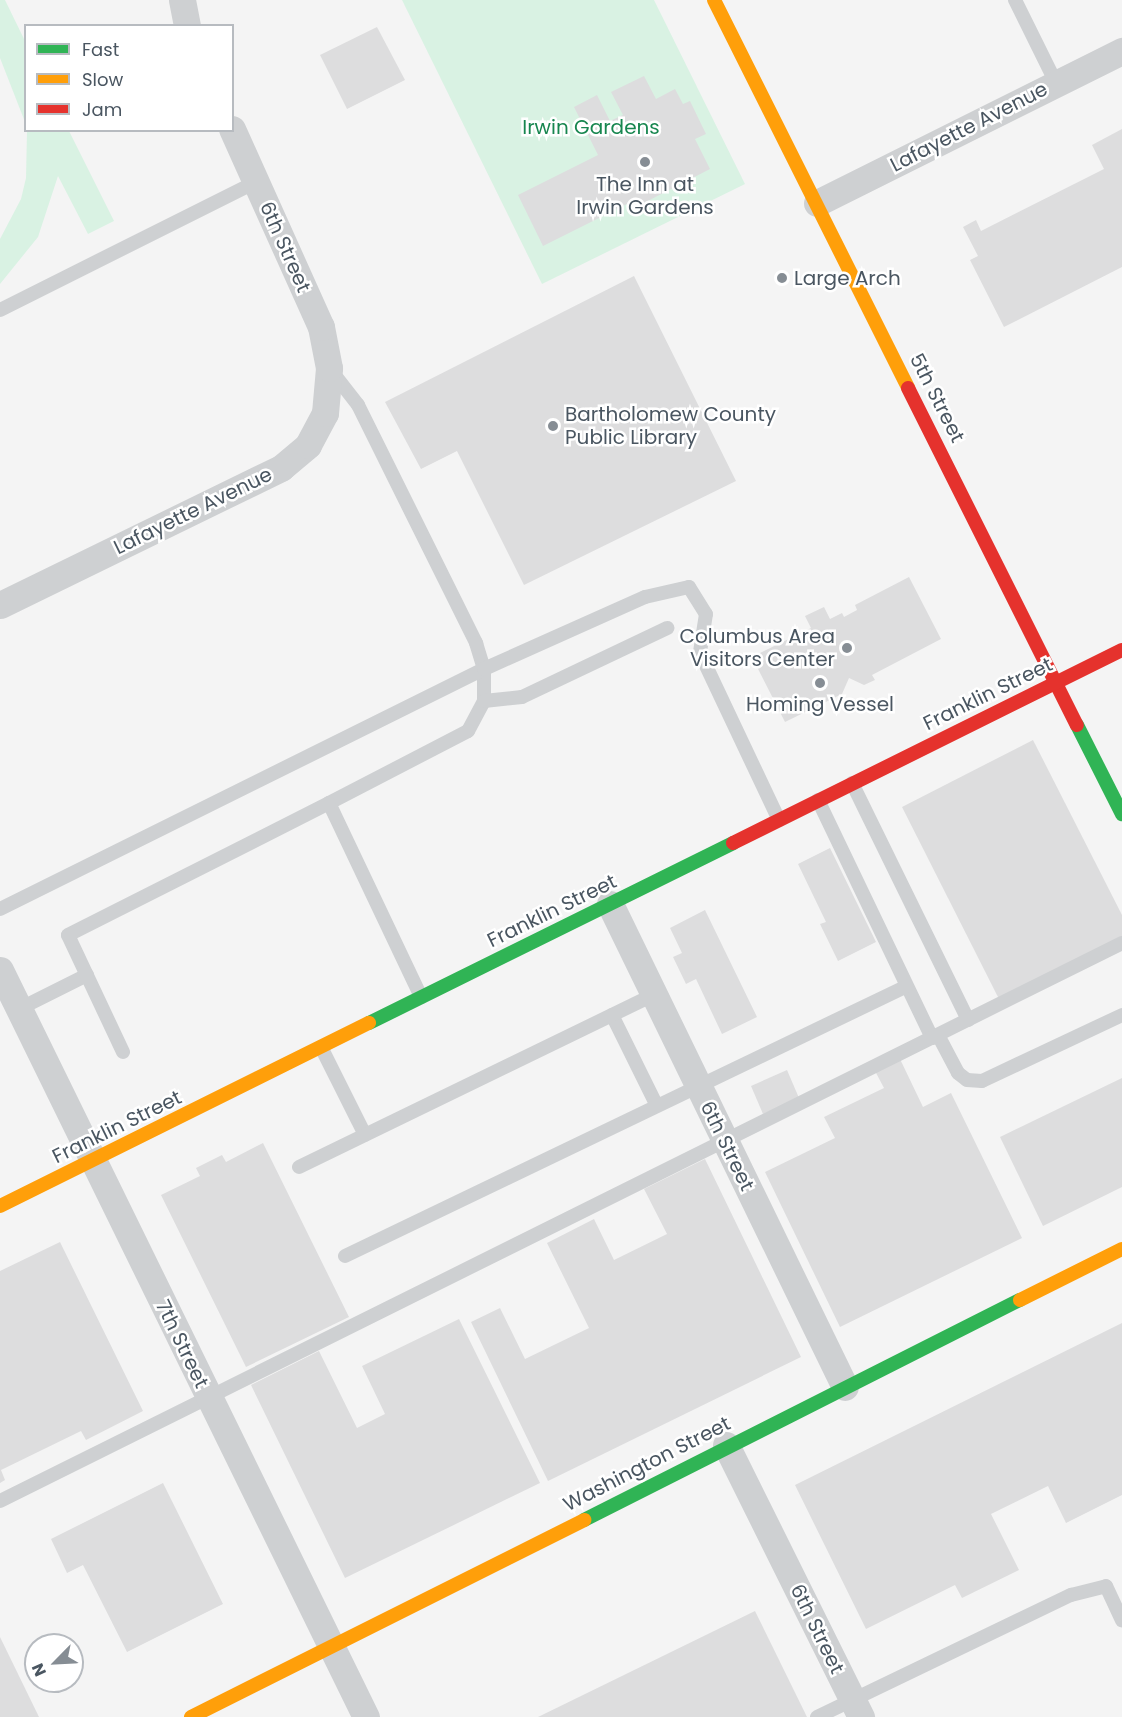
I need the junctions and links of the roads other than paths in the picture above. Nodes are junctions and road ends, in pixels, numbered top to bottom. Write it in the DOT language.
graph roads {
  1 [pos="182,0"];
  2 [pos="714,0"];
  3 [pos="1015,0"];
  4 [pos="187,24"];
  5 [pos="1122,51"];
  6 [pos="1056,83"];
  7 [pos="233,132"];
  8 [pos="256,182"];
  9 [pos="817,203"];
  10 [pos="0,310"];
  11 [pos="329,368"];
  12 [pos="0,605"];
  13 [pos="667,628"];
  14 [pos="1122,650"];
  15 [pos="484,669"];
  16 [pos="1057,681"];
  17 [pos="484,701"];
  18 [pos="852,783"];
  19 [pos="818,800"];
  20 [pos="329,803"];
  21 [pos="1122,814"];
  22 [pos="779,820"];
  23 [pos="610,904"];
  24 [pos="0,909"];
  25 [pos="1122,943"];
  26 [pos="0,970"];
  27 [pos="87,975"];
  28 [pos="907,986"];
  29 [pos="653,995"];
  30 [pos="422,997"];
  31 [pos="19,1009"];
  32 [pos="612,1015"];
  33 [pos="1122,1015"];
  34 [pos="968,1020"];
  35 [pos="935,1037"];
  36 [pos="321,1047"];
  37 [pos="123,1053"];
  38 [pos="697,1084"];
  39 [pos="656,1104"];
  40 [pos="365,1135"];
  41 [pos="725,1142"];
  42 [pos="92,1161"];
  43 [pos="299,1167"];
  44 [pos="0,1206"];
  45 [pos="1122,1250"];
  46 [pos="345,1256"];
  47 [pos="844,1387"];
  48 [pos="209,1398"];
  49 [pos="726,1445"];
  50 [pos="0,1501"];
  51 [pos="1122,1620"];
  52 [pos="332,1647"];
  53 [pos="856,1708"];
  54 [pos="191,1717"];
  55 [pos="366,1717"];
  56 [pos="817,1717"];
  1 -- 4 [label="street"];
  2 -- 9 [label="street, 5th Street"];
  3 -- 6 [label="lane"];
  5 -- 6 [label="street, Lafayette Avenue"];
  6 -- 9 [label="street, Lafayette Avenue"];
  7 -- 8 [label="street, 6th Street"];
  8 -- 10 [label="lane"];
  8 -- 11 [label="street, 6th Street"];
  9 -- 16 [label="street, 5th Street"];
  11 -- 12 [label="street, Lafayette Avenue"];
  11 -- 15 [label="lane"];
  13 -- 17 [label="lane"];
  14 -- 16 [label="street, Franklin Street"];
  15 -- 17 [label="lane"];
  15 -- 22 [label="lane"];
  15 -- 24 [label="lane"];
  16 -- 18 [label="street, Franklin Street"];
  16 -- 21 [label="street, 5th Street"];
  17 -- 20 [label="lane"];
  18 -- 19 [label="street, Franklin Street"];
  18 -- 34 [label="lane"];
  19 -- 22 [label="street, Franklin Street"];
  19 -- 28 [label="lane"];
  20 -- 27 [label="lane"];
  20 -- 30 [label="lane"];
  22 -- 23 [label="street, Franklin Street"];
  23 -- 29 [label="street, 6th Street"];
  23 -- 30 [label="street, Franklin Street"];
  25 -- 34 [label="lane"];
  26 -- 31 [label="street, 7th Street"];
  27 -- 31 [label="lane"];
  27 -- 37 [label="lane"];
  28 -- 35 [label="lane"];
  28 -- 38 [label="lane"];
  29 -- 32 [label="lane"];
  29 -- 38 [label="street, 6th Street"];
  30 -- 36 [label="street, Franklin Street"];
  31 -- 42 [label="street, 7th Street"];
  32 -- 39 [label="lane"];
  32 -- 40 [label="lane"];
  33 -- 35 [label="lane"];
  34 -- 35 [label="lane"];
  35 -- 41 [label="lane"];
  36 -- 40 [label="lane"];
  36 -- 42 [label="street, Franklin Street"];
  38 -- 39 [label="lane"];
  38 -- 41 [label="street, 6th Street"];
  39 -- 46 [label="lane"];
  40 -- 43 [label="lane"];
  41 -- 47 [label="street, 6th Street"];
  41 -- 48 [label="lane"];
  42 -- 44 [label="street, Franklin Street"];
  42 -- 48 [label="street, 7th Street"];
  45 -- 47 [label="street, Washington Street"];
  47 -- 49 [label="street, Washington Street"];
  48 -- 50 [label="lane"];
  48 -- 52 [label="street, 7th Street"];
  49 -- 52 [label="street, Washington Street"];
  49 -- 53 [label="street, 6th Street"];
  51 -- 53 [label="lane"];
  52 -- 54 [label="street, Washington Street"];
  52 -- 55 [label="street, 7th Street"];
  53 -- 56 [label="lane"];
}
